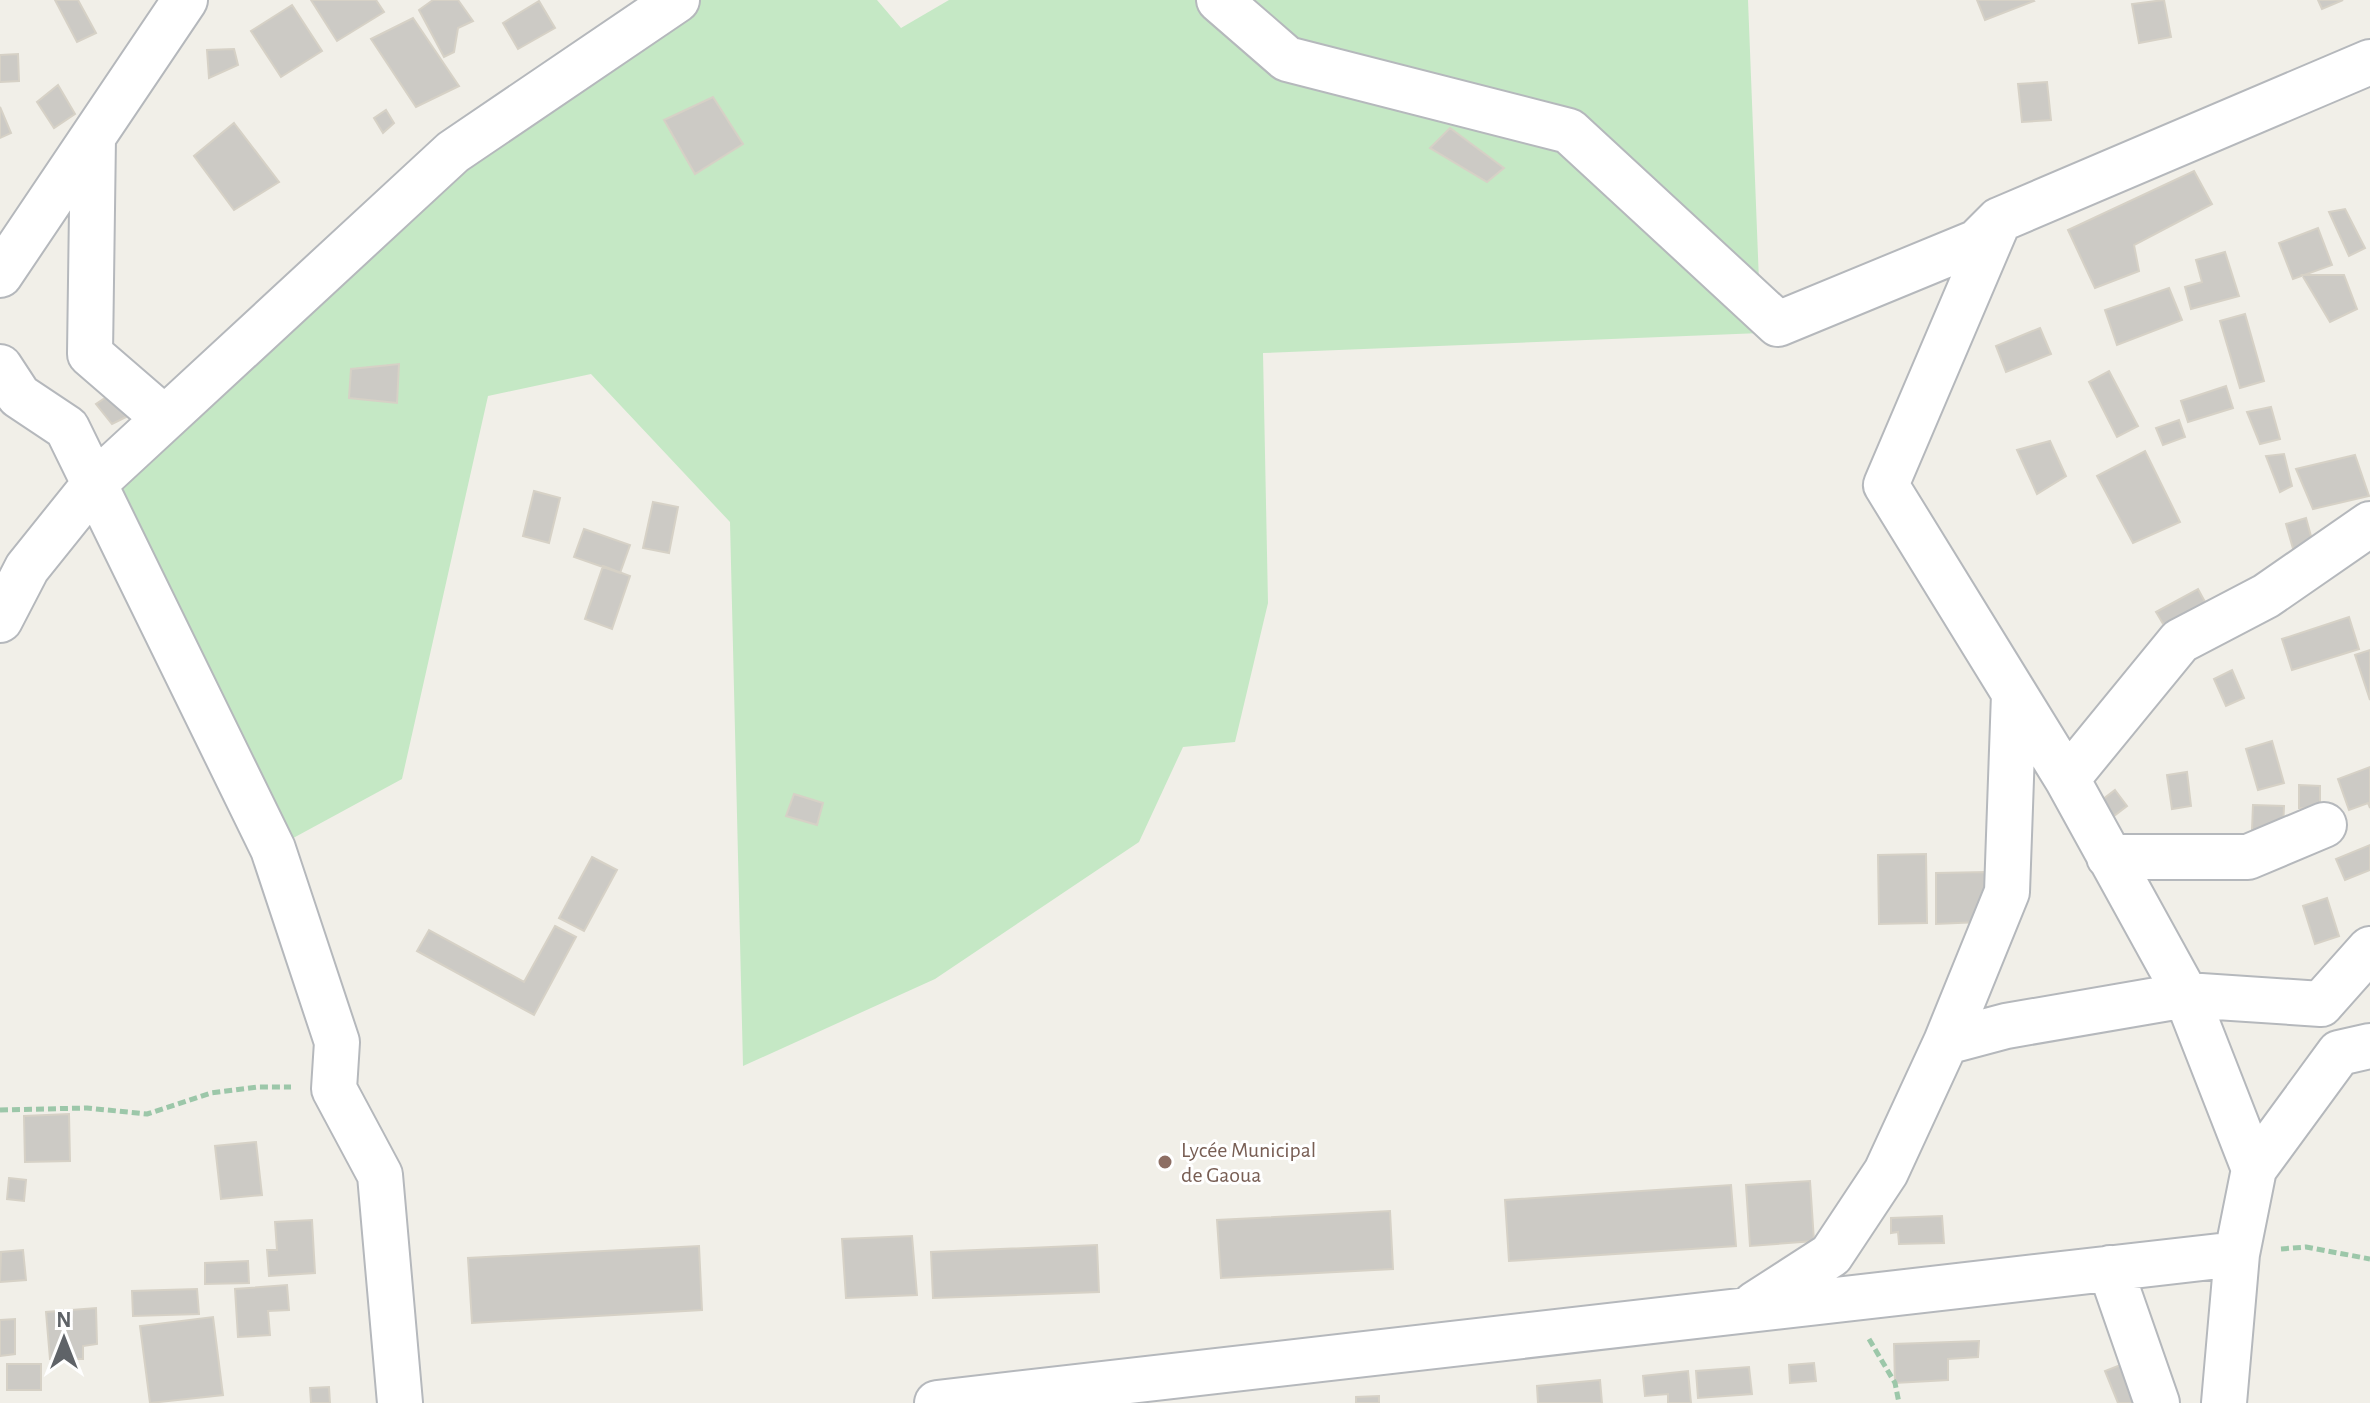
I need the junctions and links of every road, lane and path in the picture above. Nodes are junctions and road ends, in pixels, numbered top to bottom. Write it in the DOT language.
graph roads {
  1 [pos="185,0"];
  2 [pos="677,0"];
  3 [pos="1219,0"];
  4 [pos="2370,62"];
  5 [pos="93,137"];
  6 [pos="1999,220"];
  7 [pos="0,275"];
  8 [pos="0,367"];
  9 [pos="164,418"];
  10 [pos="96,482"];
  11 [pos="2370,524"];
  12 [pos="0,620"];
  13 [pos="2014,694"];
  14 [pos="2067,779"];
  15 [pos="2324,825"];
  16 [pos="2109,857"];
  17 [pos="2370,949"];
  18 [pos="2186,995"];
  19 [pos="1946,1042"];
  20 [pos="2370,1046"];
  21 [pos="334,1089"];
  22 [pos="0,1110"];
  23 [pos="2254,1169"];
  24 [pos="2237,1254"];
  25 [pos="2370,1259"];
  26 [pos="2110,1268"];
  27 [pos="1847,1299"];
  28 [pos="1746,1310"];
  29 [pos="1108,1393"];
  30 [pos="400,1403"];
  31 [pos="937,1403"];
  32 [pos="1899,1403"];
  33 [pos="2157,1403"];
  34 [pos="2224,1403"];
  1 -- 5 [label="street"];
  2 -- 9 [label="street"];
  3 -- 6 [label="street"];
  4 -- 6 [label="street"];
  5 -- 7 [label="street"];
  5 -- 9 [label="street"];
  6 -- 13 [label="street"];
  8 -- 10 [label="street"];
  9 -- 10 [label="street"];
  10 -- 12 [label="street"];
  10 -- 21 [label="street"];
  11 -- 14 [label="street"];
  13 -- 14 [label="street"];
  13 -- 19 [label="street"];
  14 -- 16 [label="street"];
  15 -- 16 [label="street"];
  16 -- 18 [label="street"];
  17 -- 18 [label="street"];
  18 -- 19 [label="street"];
  18 -- 23 [label="street"];
  19 -- 28 [label="street"];
  20 -- 23 [label="street"];
  21 -- 22 [label="path"];
  21 -- 30 [label="street"];
  23 -- 24 [label="street"];
  24 -- 25 [label="path"];
  24 -- 26 [label="street"];
  24 -- 34 [label="street"];
  26 -- 27 [label="street"];
  26 -- 33 [label="street"];
  27 -- 28 [label="street"];
  27 -- 32 [label="path"];
  28 -- 29 [label="street"];
  29 -- 31 [label="street"];
}
